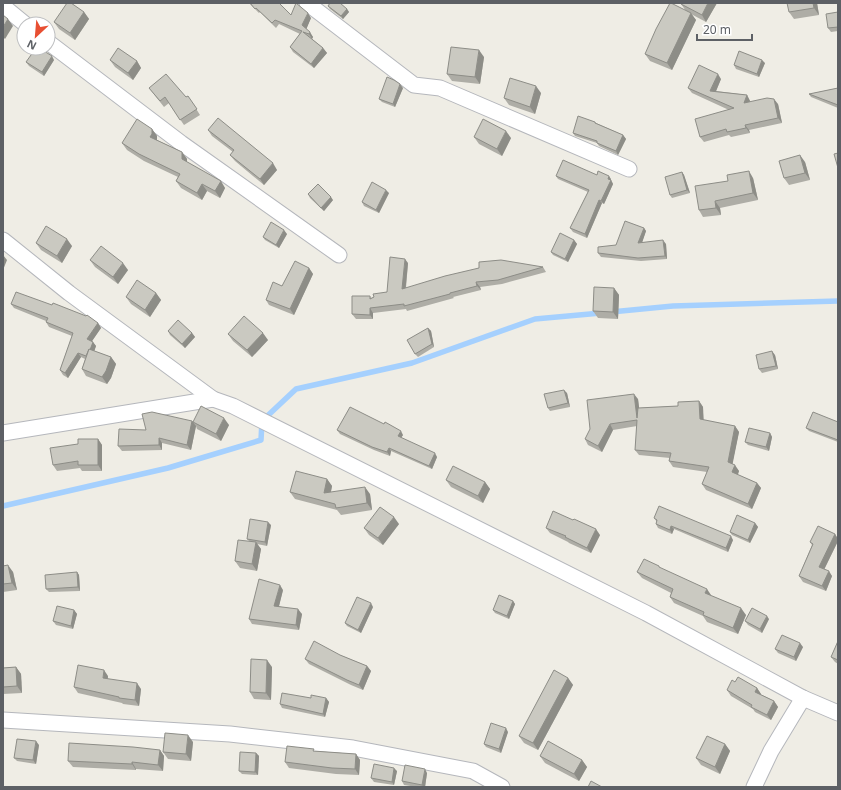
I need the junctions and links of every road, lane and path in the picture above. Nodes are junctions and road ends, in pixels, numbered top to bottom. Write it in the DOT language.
graph roads {
  1 [pos="307,3"];
  2 [pos="3,6"];
  3 [pos="16,17"];
  4 [pos="56,48"];
  5 [pos="629,169"];
  6 [pos="3,240"];
  7 [pos="339,255"];
  8 [pos="213,399"];
  9 [pos="3,433"];
  10 [pos="803,698"];
  11 [pos="838,713"];
  12 [pos="3,720"];
  13 [pos="502,787"];
  14 [pos="754,787"];
  1 -- 5 [label="street"];
  2 -- 3 [label="street"];
  4 -- 7 [label="street"];
  6 -- 8 [label="street"];
  8 -- 9 [label="street"];
  8 -- 10 [label="street"];
  10 -- 11 [label="street"];
  10 -- 14 [label="street"];
  12 -- 13 [label="street"];
}
